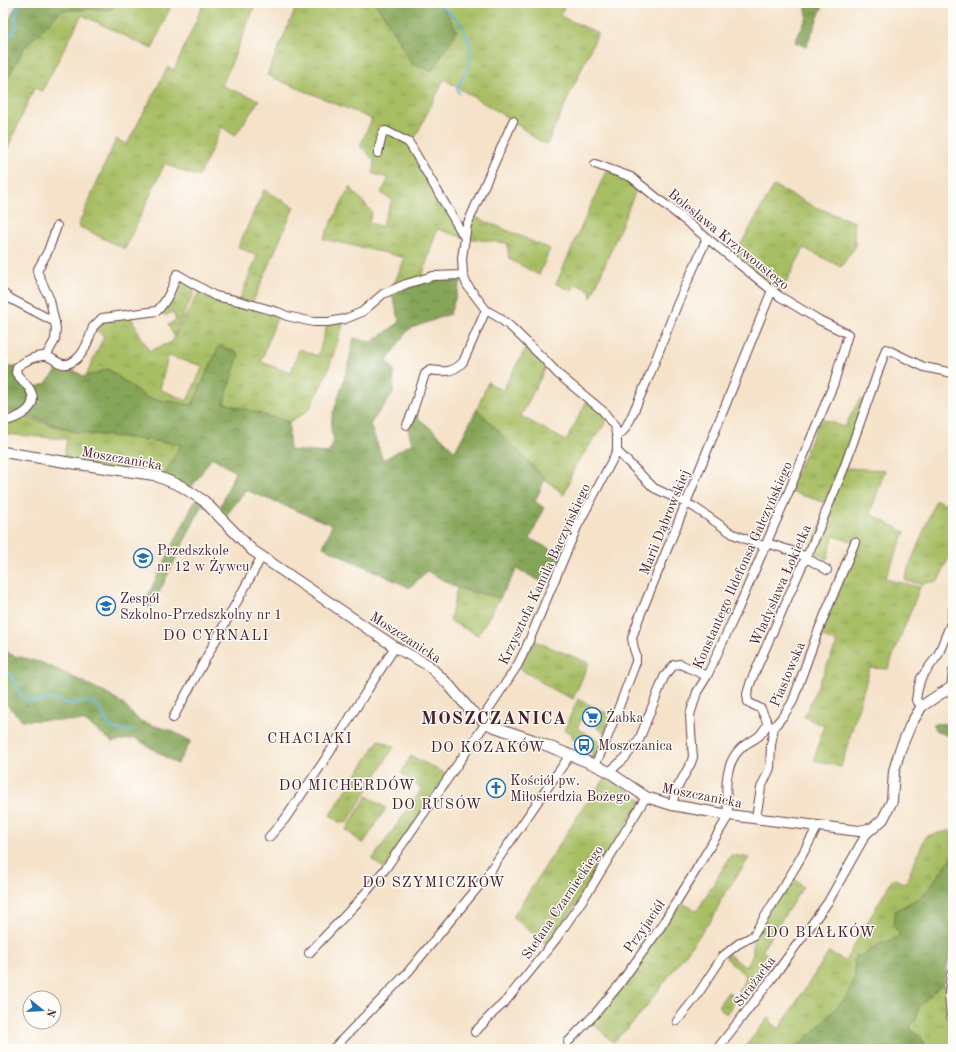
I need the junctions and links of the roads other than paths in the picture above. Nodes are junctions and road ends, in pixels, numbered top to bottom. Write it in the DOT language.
graph roads {
  1 [pos="513,121"];
  2 [pos="378,153"];
  3 [pos="595,164"];
  4 [pos="57,226"];
  5 [pos="465,238"];
  6 [pos="707,238"];
  7 [pos="463,274"];
  8 [pos="772,290"];
  9 [pos="3,293"];
  10 [pos="486,310"];
  11 [pos="55,322"];
  12 [pos="848,334"];
  13 [pos="46,356"];
  14 [pos="953,373"];
  15 [pos="3,422"];
  16 [pos="406,425"];
  17 [pos="617,436"];
  18 [pos="617,451"];
  19 [pos="3,452"];
  20 [pos="686,503"];
  21 [pos="855,542"];
  22 [pos="766,545"];
  23 [pos="262,556"];
  24 [pos="806,557"];
  25 [pos="827,570"];
  26 [pos="953,609"];
  27 [pos="395,647"];
  28 [pos="953,671"];
  29 [pos="707,676"];
  30 [pos="952,688"];
  31 [pos="922,706"];
  32 [pos="173,718"];
  33 [pos="484,721"];
  34 [pos="771,725"];
  35 [pos="570,755"];
  36 [pos="595,765"];
  37 [pos="609,772"];
  38 [pos="646,797"];
  39 [pos="672,806"];
  40 [pos="729,815"];
  41 [pos="756,818"];
  42 [pos="818,826"];
  43 [pos="873,828"];
  44 [pos="269,837"];
  45 [pos="309,952"];
  46 [pos="953,975"];
  47 [pos="953,1016"];
  48 [pos="678,1021"];
  49 [pos="475,1032"];
  50 [pos="568,1042"];
  51 [pos="333,1049"];
  52 [pos="717,1049"];
  1 -- 5 [label="street, Krzysztofa Kamila Baczyńskiego"];
  2 -- 5 [label="street"];
  3 -- 6 [label="street, Bolesława Krzywoustego"];
  4 -- 11 [label="street"];
  5 -- 7 [label="street, Krzysztofa Kamila Baczyńskiego"];
  6 -- 8 [label="street, Bolesława Krzywoustego"];
  6 -- 17 [label="street"];
  7 -- 10 [label="street, Krzysztofa Kamila Baczyńskiego"];
  7 -- 13 [label="street"];
  8 -- 12 [label="street, Bolesława Krzywoustego"];
  8 -- 20 [label="street, Marii Dąbrowskiej"];
  9 -- 11 [label="street"];
  10 -- 16 [label="street"];
  10 -- 17 [label="street, Krzysztofa Kamila Baczyńskiego"];
  11 -- 13 [label="street"];
  12 -- 22 [label="street, Konstantego Ildefonsa Gałczyńskiego"];
  13 -- 15 [label="street"];
  14 -- 24 [label="street, Władysława Łokietka"];
  17 -- 18 [label="street, Krzysztofa Kamila Baczyńskiego"];
  18 -- 20 [label="street"];
  18 -- 33 [label="street, Krzysztofa Kamila Baczyńskiego"];
  19 -- 23 [label="street, Moszczanicka"];
  20 -- 22 [label="street"];
  20 -- 36 [label="street, Marii Dąbrowskiej"];
  21 -- 34 [label="street, Piastowska"];
  22 -- 24 [label="street"];
  22 -- 29 [label="street, Konstantego Ildefonsa Gałczyńskiego"];
  23 -- 27 [label="street, Moszczanicka"];
  23 -- 32 [label="street"];
  24 -- 25 [label="street"];
  24 -- 34 [label="street, Władysława Łokietka"];
  26 -- 31 [label="street"];
  27 -- 33 [label="street, Moszczanicka"];
  27 -- 44 [label="street"];
  28 -- 30 [label="street"];
  29 -- 37 [label="street"];
  29 -- 39 [label="street, Konstantego Ildefonsa Gałczyńskiego"];
  30 -- 31 [label="street"];
  31 -- 43 [label="street"];
  33 -- 35 [label="street, Moszczanicka"];
  33 -- 45 [label="street, Krzysztofa Kamila Baczyńskiego"];
  34 -- 40 [label="street"];
  34 -- 41 [label="street, Piastowska"];
  35 -- 36 [label="street, Moszczanicka"];
  35 -- 51 [label="street"];
  36 -- 37 [label="street, Moszczanicka"];
  37 -- 38 [label="street, Moszczanicka"];
  38 -- 39 [label="street, Moszczanicka"];
  38 -- 49 [label="street, Stefana Czarnieckiego"];
  39 -- 40 [label="street, Moszczanicka"];
  40 -- 41 [label="street, Moszczanicka"];
  40 -- 50 [label="street, Przyjaciół"];
  41 -- 42 [label="street, Moszczanicka"];
  42 -- 43 [label="street, Moszczanicka"];
  42 -- 48 [label="street"];
  43 -- 52 [label="street, Strażacka"];
  46 -- 47 [label="main road"];
}
